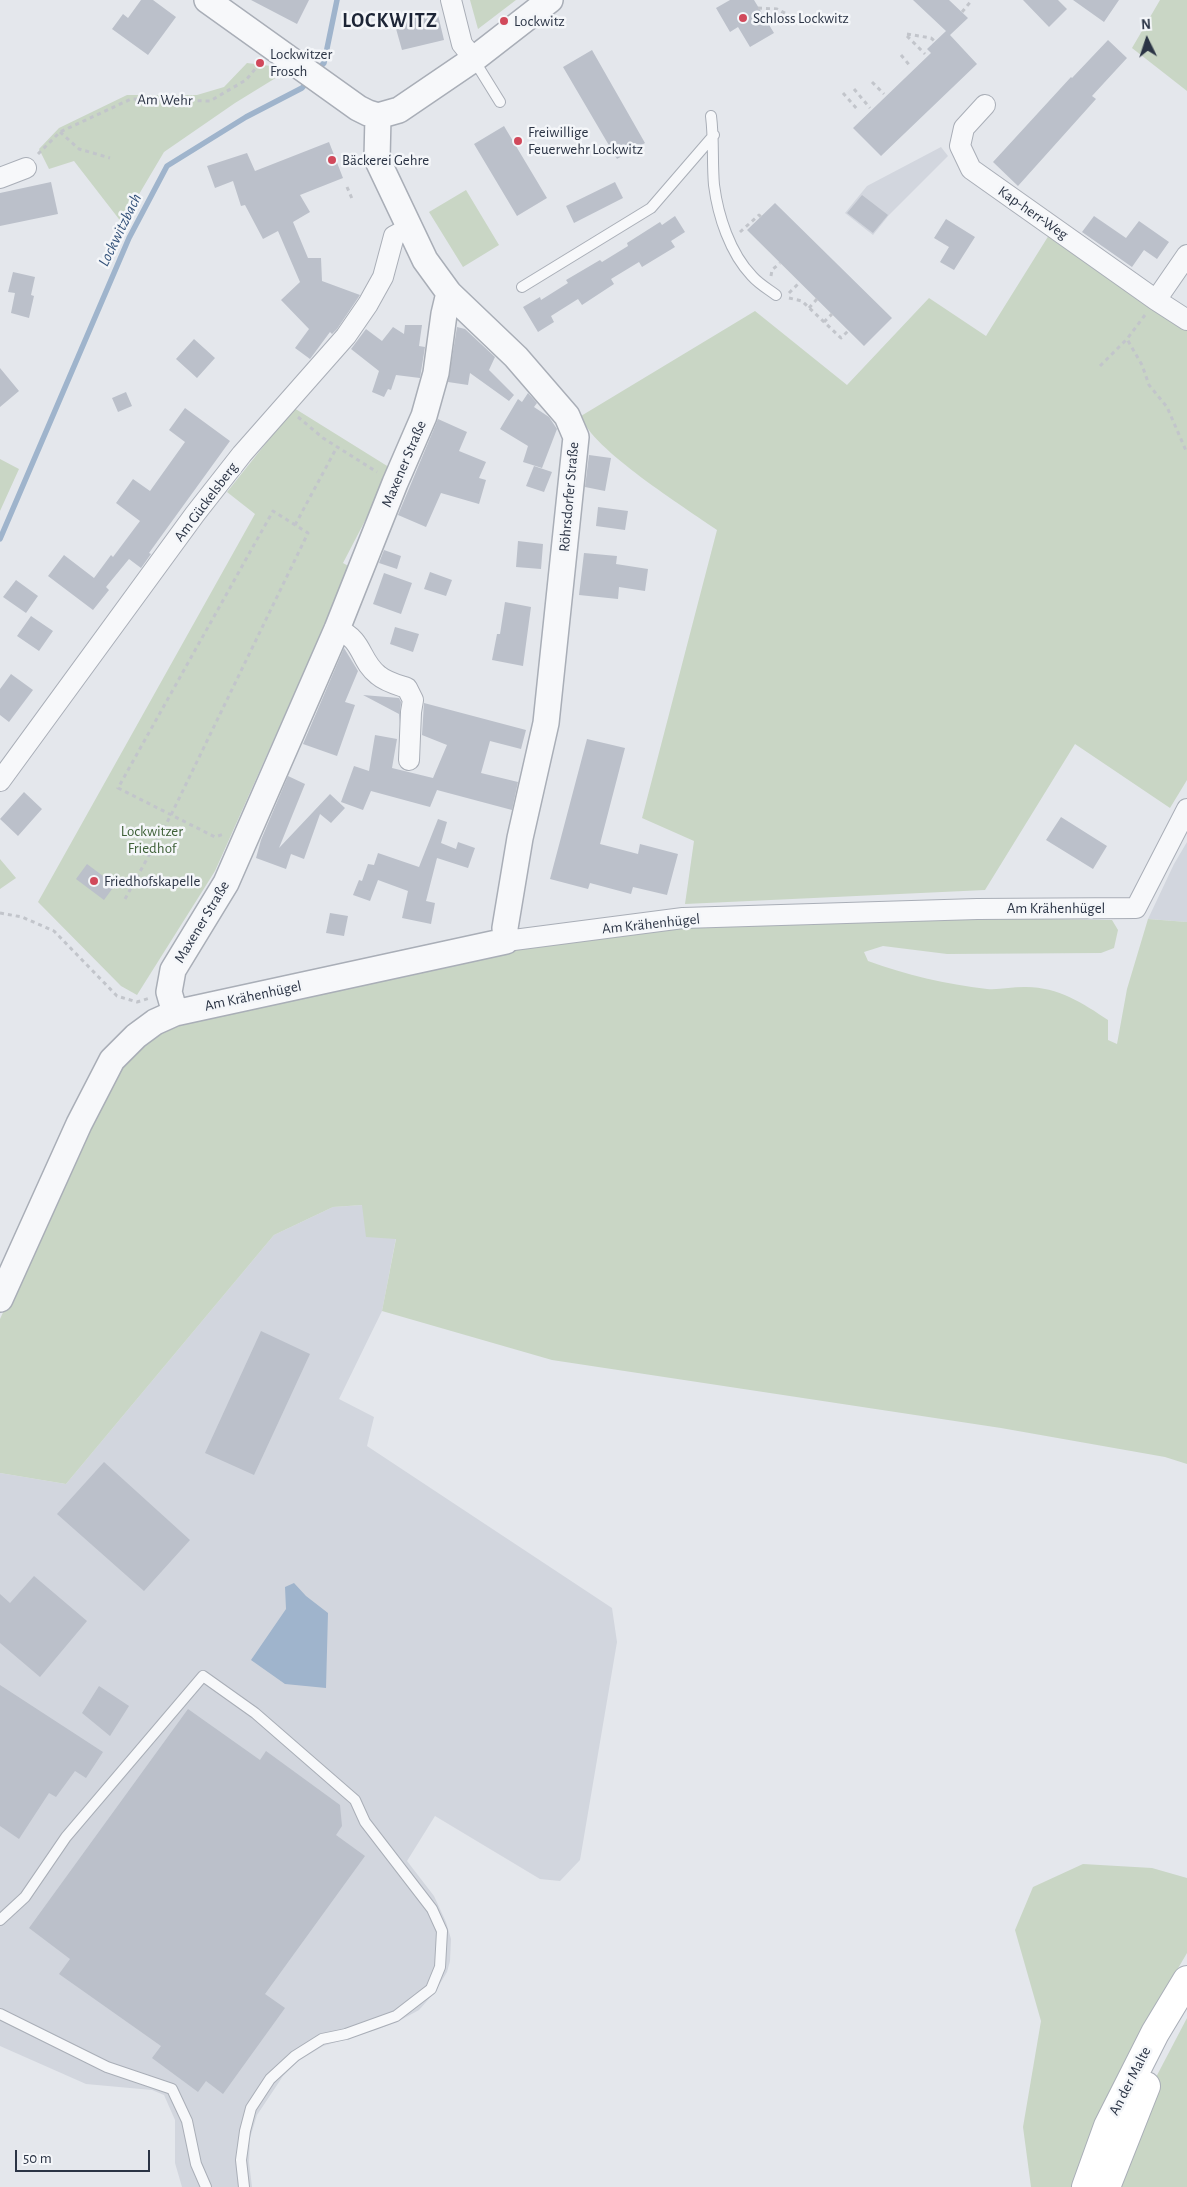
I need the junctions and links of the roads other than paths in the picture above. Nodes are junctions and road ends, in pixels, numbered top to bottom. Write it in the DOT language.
graph roads {
  1 [pos="207,0"];
  2 [pos="451,0"];
  3 [pos="550,0"];
  4 [pos="474,59"];
  5 [pos="500,102"];
  6 [pos="985,105"];
  7 [pos="378,116"];
  8 [pos="711,116"];
  9 [pos="714,135"];
  10 [pos="26,168"];
  11 [pos="0,178"];
  12 [pos="409,228"];
  13 [pos="1187,256"];
  14 [pos="522,287"];
  15 [pos="449,293"];
  16 [pos="776,295"];
  17 [pos="1156,300"];
  18 [pos="1187,320"];
  19 [pos="337,629"];
  20 [pos="409,760"];
  21 [pos="0,780"];
  22 [pos="1187,809"];
  23 [pos="506,940"];
  24 [pos="172,1002"];
  25 [pos="0,1300"];
  26 [pos="0,1920"];
  27 [pos="1187,1980"];
  28 [pos="1187,2010"];
  29 [pos="0,2014"];
  30 [pos="206,2187"];
  31 [pos="244,2187"];
  32 [pos="1086,2187"];
  33 [pos="1106,2187"];
  1 -- 7 [label="street"];
  2 -- 4 [label="street"];
  3 -- 4 [label="street"];
  4 -- 5 [label="lane"];
  4 -- 7 [label="street"];
  6 -- 17 [label="street, Kap-herr-Weg"];
  7 -- 12 [label="street, Röhrsdorfer Straße"];
  8 -- 9 [label="lane"];
  9 -- 14 [label="lane"];
  9 -- 16 [label="lane"];
  10 -- 11 [label="street"];
  12 -- 15 [label="street, Röhrsdorfer Straße"];
  12 -- 21 [label="street, Am Gückelsberg"];
  13 -- 17 [label="street"];
  15 -- 19 [label="street, Maxener Straße"];
  15 -- 23 [label="street, Röhrsdorfer Straße"];
  17 -- 18 [label="street, Kap-herr-Weg"];
  19 -- 20 [label="street"];
  19 -- 24 [label="street, Maxener Straße"];
  22 -- 23 [label="street, Am Krähenhügel"];
  23 -- 24 [label="street, Am Krähenhügel"];
  24 -- 25 [label="street"];
  26 -- 31 [label="lane"];
  27 -- 32 [label="main road, An der Malte"];
  28 -- 33 [label="main road, An der Malte"];
  29 -- 30 [label="lane"];
}
